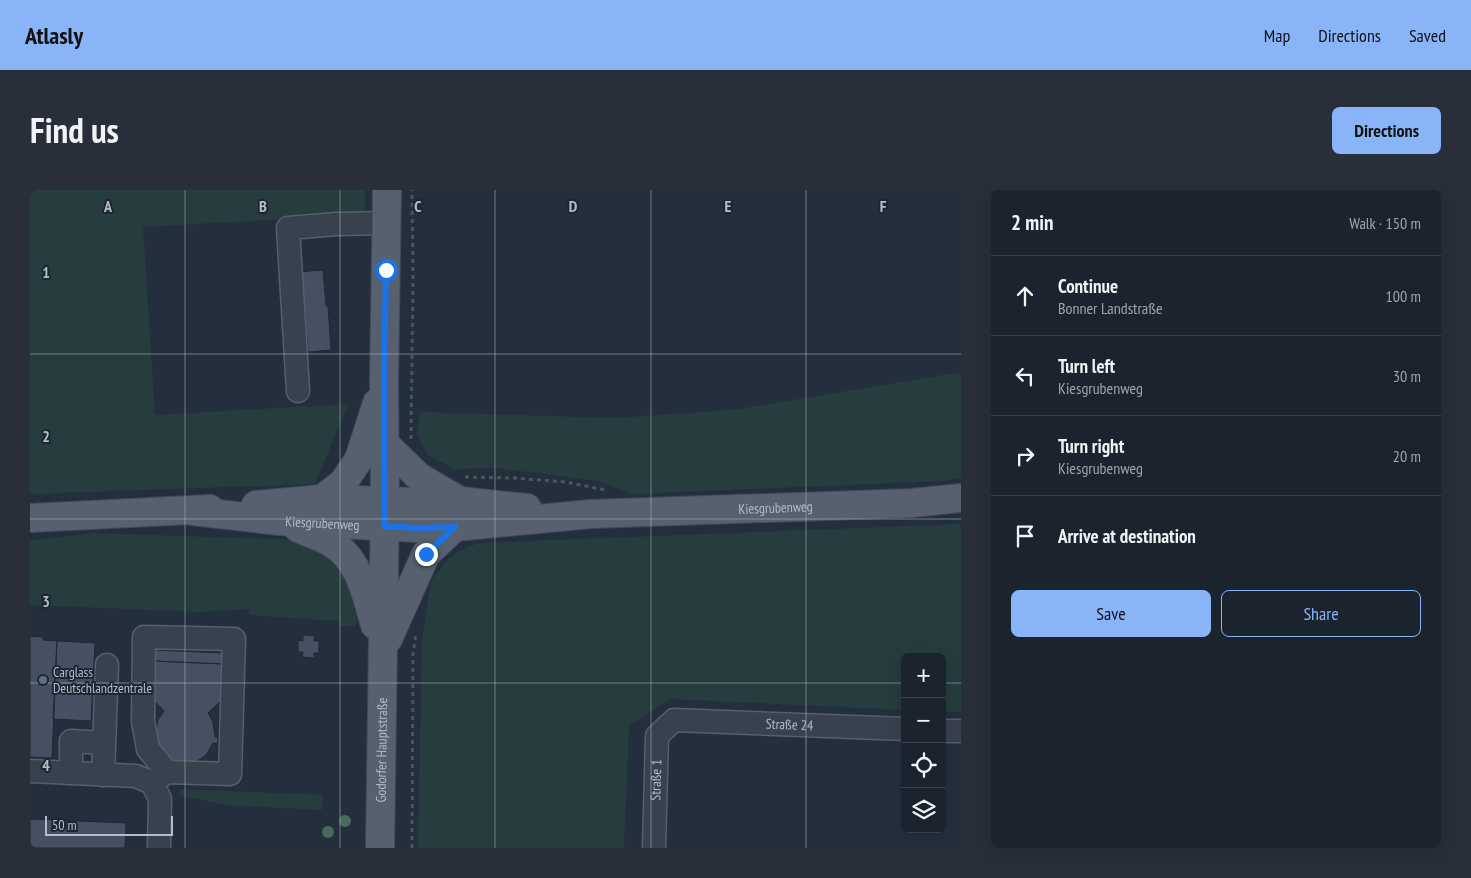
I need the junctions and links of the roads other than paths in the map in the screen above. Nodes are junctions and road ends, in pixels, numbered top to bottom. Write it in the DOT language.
graph roads {
  1 [pos="386,190"];
  2 [pos="387,223"];
  3 [pos="384,382"];
  4 [pos="298,391"];
  5 [pos="385,444"];
  6 [pos="961,498"];
  7 [pos="322,499"];
  8 [pos="457,501"];
  9 [pos="192,511"];
  10 [pos="385,514"];
  11 [pos="30,518"];
  12 [pos="280,521"];
  13 [pos="383,651"];
  14 [pos="107,665"];
  15 [pos="674,720"];
  16 [pos="901,729"];
  17 [pos="946,731"];
  18 [pos="961,731"];
  19 [pos="104,743"];
  20 [pos="30,772"];
  21 [pos="71,773"];
  22 [pos="103,774"];
  23 [pos="160,777"];
  24 [pos="159,848"];
  25 [pos="380,848"];
  26 [pos="654,848"];
  1 -- 2 [label="main road"];
  2 -- 3 [label="main road"];
  2 -- 4 [label="lane"];
  3 -- 5 [label="main road, Godorfer Hauptstraße"];
  3 -- 7 [label="main road, Kiesgrubenweg"];
  5 -- 8 [label="main road"];
  5 -- 10 [label="main road, Godorfer Hauptstraße"];
  6 -- 8 [label="main road, Kiesgrubenweg"];
  7 -- 9 [label="main road, Kiesgrubenweg"];
  7 -- 10 [label="main road, Kiesgrubenweg"];
  8 -- 10 [label="main road, Kiesgrubenweg"];
  8 -- 13 [label="main road"];
  9 -- 11 [label="main road, Kiesgrubenweg"];
  9 -- 12 [label="main road, Kiesgrubenweg"];
  10 -- 12 [label="main road, Kiesgrubenweg"];
  10 -- 13 [label="main road, Godorfer Hauptstraße"];
  12 -- 13 [label="main road, Godorfer Hauptstraße"];
  13 -- 25 [label="main road, Godorfer Hauptstraße"];
  14 -- 19 [label="lane"];
  15 -- 16 [label="lane, Straße 24"];
  15 -- 26 [label="lane, Straße 1"];
  17 -- 18 [label="lane"];
  19 -- 21 [label="lane"];
  19 -- 22 [label="lane"];
  20 -- 21 [label="lane"];
  21 -- 22 [label="lane"];
  22 -- 23 [label="lane"];
  23 -- 23 [label="lane"];
  23 -- 24 [label="lane"];
}
